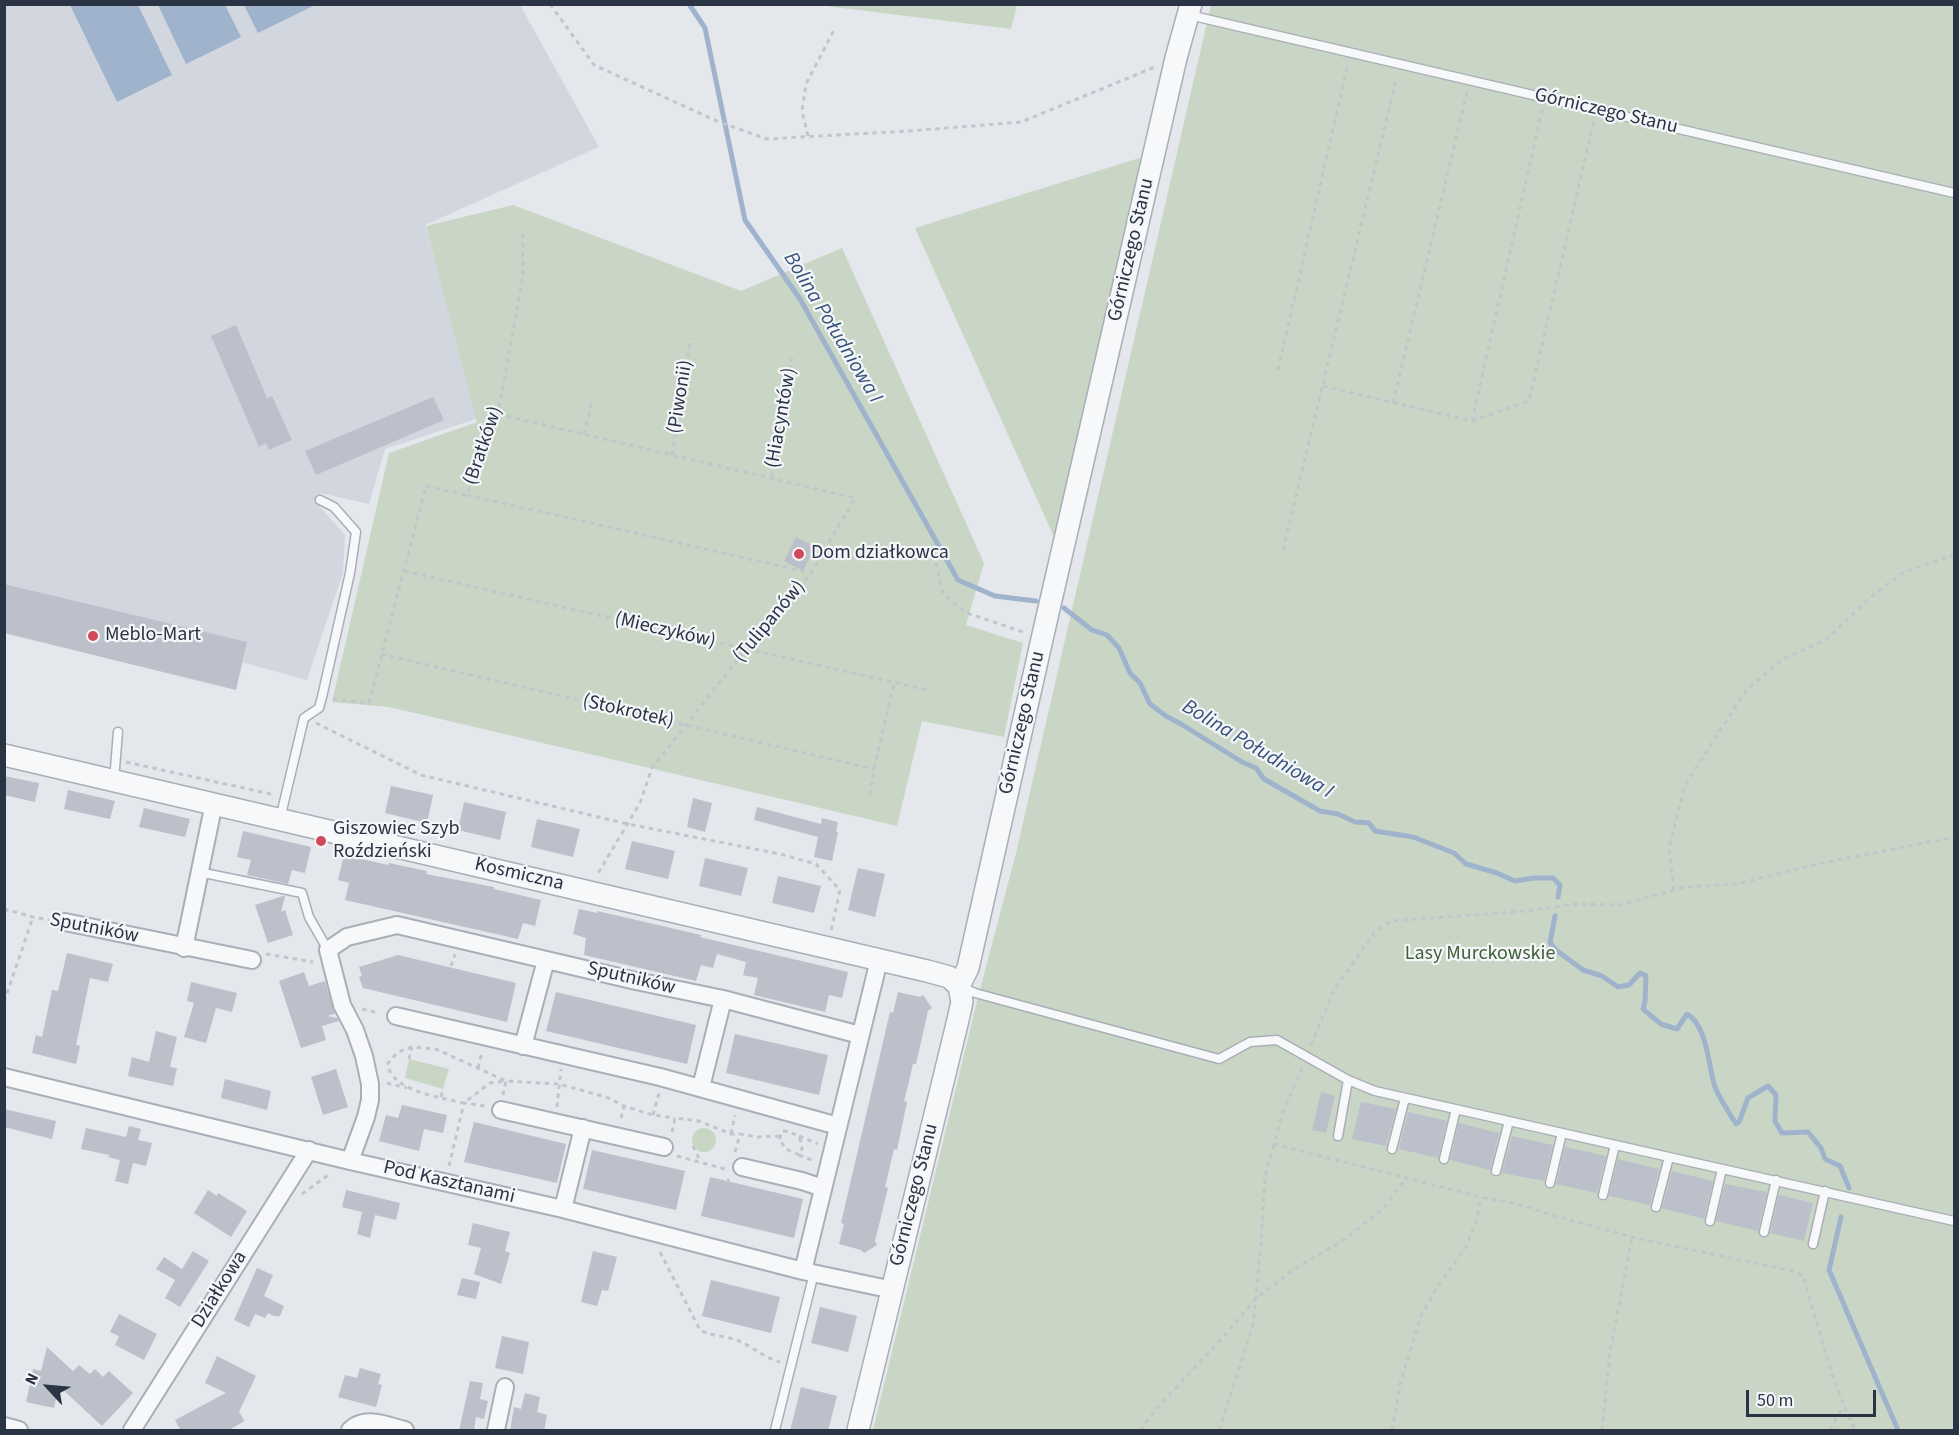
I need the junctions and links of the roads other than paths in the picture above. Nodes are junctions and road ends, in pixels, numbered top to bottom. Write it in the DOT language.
graph roads {
  1 [pos="1190,9"];
  2 [pos="1954,193"];
  3 [pos="320,500"];
  4 [pos="118,732"];
  5 [pos="4,754"];
  6 [pos="114,780"];
  7 [pos="214,803"];
  8 [pos="280,819"];
  9 [pos="199,872"];
  10 [pos="65,922"];
  11 [pos="184,948"];
  12 [pos="328,950"];
  13 [pos="252,960"];
  14 [pos="546,960"];
  15 [pos="879,960"];
  16 [pos="959,987"];
  17 [pos="723,999"];
  18 [pos="396,1016"];
  19 [pos="860,1035"];
  20 [pos="524,1046"];
  21 [pos="4,1077"];
  22 [pos="1348,1080"];
  23 [pos="701,1087"];
  24 [pos="1405,1098"];
  25 [pos="1456,1109"];
  26 [pos="501,1110"];
  27 [pos="1509,1121"];
  28 [pos="838,1126"];
  29 [pos="583,1128"];
  30 [pos="1562,1133"];
  31 [pos="1338,1136"];
  32 [pos="1615,1145"];
  33 [pos="1392,1149"];
  34 [pos="309,1150"];
  35 [pos="666,1151"];
  36 [pos="1669,1157"];
  37 [pos="1444,1159"];
  38 [pos="350,1161"];
  39 [pos="736,1169"];
  40 [pos="1722,1169"];
  41 [pos="1496,1171"];
  42 [pos="1776,1180"];
  43 [pos="1550,1184"];
  44 [pos="823,1188"];
  45 [pos="1825,1191"];
  46 [pos="1603,1195"];
  47 [pos="1656,1207"];
  48 [pos="563,1209"];
  49 [pos="1710,1221"];
  50 [pos="1954,1221"];
  51 [pos="1764,1232"];
  52 [pos="1813,1244"];
  53 [pos="808,1272"];
  54 [pos="892,1290"];
  55 [pos="505,1387"];
  56 [pos="4,1426"];
  57 [pos="19,1431"];
  58 [pos="132,1431"];
  59 [pos="350,1431"];
  60 [pos="405,1431"];
  61 [pos="496,1431"];
  62 [pos="775,1431"];
  63 [pos="858,1431"];
  1 -- 2 [label="lane, Górniczego Stanu"];
  1 -- 16 [label="street, Górniczego Stanu"];
  3 -- 8 [label="lane"];
  4 -- 6 [label="lane"];
  5 -- 6 [label="street, Kosmiczna"];
  6 -- 7 [label="street, Kosmiczna"];
  7 -- 8 [label="street, Kosmiczna"];
  7 -- 9 [label="street"];
  8 -- 15 [label="street, Kosmiczna"];
  9 -- 11 [label="street"];
  9 -- 12 [label="lane"];
  10 -- 11 [label="street, Sputników"];
  11 -- 13 [label="street, Sputników"];
  12 -- 14 [label="street, Sputników"];
  12 -- 38 [label="street"];
  14 -- 17 [label="street, Sputników"];
  14 -- 20 [label="street"];
  15 -- 16 [label="street, Kosmiczna"];
  15 -- 19 [label="street"];
  16 -- 22 [label="lane"];
  16 -- 54 [label="street, Górniczego Stanu"];
  17 -- 19 [label="street, Sputników"];
  17 -- 23 [label="street"];
  18 -- 20 [label="street"];
  19 -- 28 [label="street"];
  20 -- 23 [label="street"];
  21 -- 34 [label="street, Pod Kasztanami"];
  22 -- 24 [label="lane"];
  22 -- 31 [label="lane"];
  23 -- 28 [label="street"];
  24 -- 25 [label="lane"];
  24 -- 33 [label="lane"];
  25 -- 27 [label="lane"];
  25 -- 37 [label="lane"];
  26 -- 29 [label="street"];
  27 -- 30 [label="lane"];
  27 -- 41 [label="lane"];
  28 -- 44 [label="street"];
  29 -- 35 [label="street"];
  29 -- 48 [label="street"];
  30 -- 32 [label="lane"];
  30 -- 43 [label="lane"];
  32 -- 36 [label="lane"];
  32 -- 46 [label="lane"];
  34 -- 38 [label="street, Pod Kasztanami"];
  34 -- 58 [label="street, Działkowa"];
  36 -- 40 [label="lane"];
  36 -- 47 [label="lane"];
  38 -- 48 [label="street, Pod Kasztanami"];
  39 -- 44 [label="street"];
  40 -- 42 [label="lane"];
  40 -- 49 [label="lane"];
  42 -- 45 [label="lane"];
  42 -- 51 [label="lane"];
  44 -- 53 [label="street"];
  45 -- 50 [label="lane"];
  45 -- 52 [label="lane"];
  48 -- 53 [label="street, Pod Kasztanami"];
  53 -- 54 [label="street, Pod Kasztanami"];
  53 -- 62 [label="lane"];
  54 -- 63 [label="street, Górniczego Stanu"];
  55 -- 61 [label="street"];
  56 -- 57 [label="street"];
  59 -- 60 [label="street"];
}
